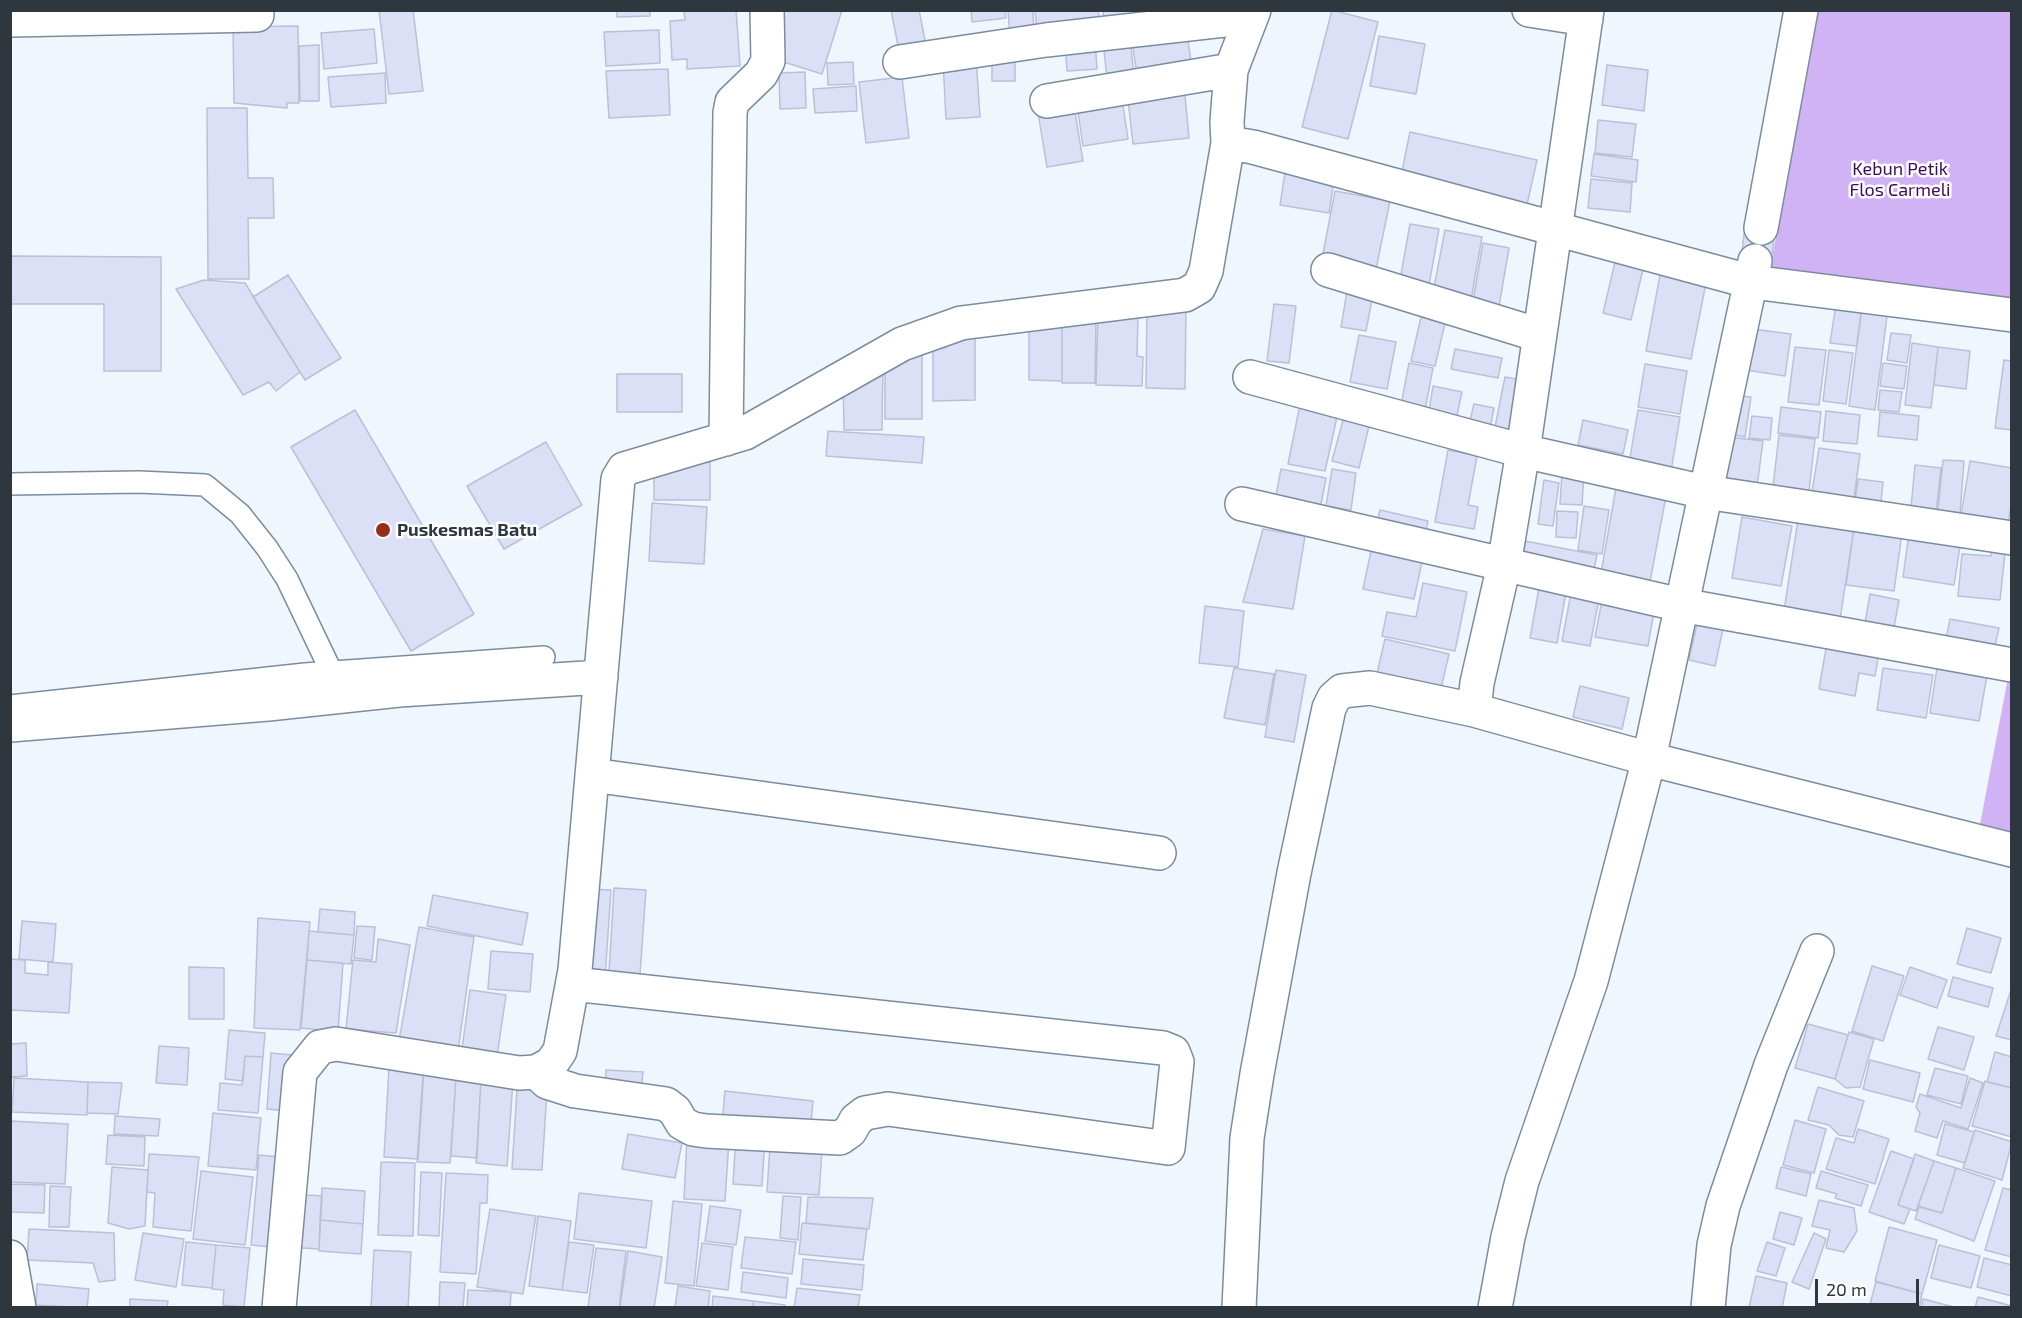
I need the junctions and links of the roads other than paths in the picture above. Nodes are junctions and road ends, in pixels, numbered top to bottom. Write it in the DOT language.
graph roads {
  1 [pos="767,10"];
  2 [pos="1529,10"];
  3 [pos="1801,10"];
  4 [pos="1253,14"];
  5 [pos="257,15"];
  6 [pos="1587,15"];
  7 [pos="10,20"];
  8 [pos="900,62"];
  9 [pos="1231,70"];
  10 [pos="1047,101"];
  11 [pos="1228,143"];
  12 [pos="1761,228"];
  13 [pos="1556,229"];
  14 [pos="1328,270"];
  15 [pos="1753,272"];
  16 [pos="2012,315"];
  17 [pos="1539,335"];
  18 [pos="1250,377"];
  19 [pos="726,440"];
  20 [pos="1523,451"];
  21 [pos="10,484"];
  22 [pos="1704,492"];
  23 [pos="1242,504"];
  24 [pos="2012,538"];
  25 [pos="1503,565"];
  26 [pos="1681,605"];
  27 [pos="544,657"];
  28 [pos="2012,665"];
  29 [pos="332,673"];
  30 [pos="601,677"];
  31 [pos="10,706"];
  32 [pos="1474,710"];
  33 [pos="10,725"];
  34 [pos="1649,759"];
  35 [pos="592,775"];
  36 [pos="2012,850"];
  37 [pos="1159,853"];
  38 [pos="1816,951"];
  39 [pos="573,984"];
  40 [pos="536,1072"];
  41 [pos="10,1257"];
  42 [pos="19,1308"];
  43 [pos="279,1308"];
  44 [pos="1239,1308"];
  45 [pos="1495,1308"];
  46 [pos="1708,1308"];
  1 -- 19 [label="street"];
  2 -- 6 [label="street"];
  3 -- 12 [label="street"];
  4 -- 8 [label="street"];
  4 -- 9 [label="street"];
  5 -- 7 [label="street"];
  6 -- 13 [label="street"];
  9 -- 10 [label="street"];
  9 -- 11 [label="street"];
  11 -- 13 [label="street"];
  11 -- 19 [label="street"];
  13 -- 15 [label="street"];
  13 -- 17 [label="street"];
  14 -- 17 [label="street"];
  15 -- 16 [label="street"];
  15 -- 22 [label="street"];
  17 -- 20 [label="street"];
  18 -- 20 [label="street"];
  19 -- 30 [label="street"];
  20 -- 22 [label="street"];
  20 -- 25 [label="street"];
  21 -- 29 [label="lane"];
  22 -- 24 [label="street"];
  22 -- 26 [label="street"];
  23 -- 25 [label="street"];
  25 -- 26 [label="street"];
  25 -- 32 [label="street"];
  26 -- 28 [label="street"];
  26 -- 34 [label="street"];
  27 -- 29 [label="lane"];
  29 -- 31 [label="lane"];
  30 -- 33 [label="street"];
  30 -- 35 [label="street"];
  32 -- 34 [label="street"];
  32 -- 44 [label="street"];
  34 -- 36 [label="street"];
  34 -- 45 [label="street"];
  35 -- 37 [label="street"];
  35 -- 39 [label="street"];
  38 -- 46 [label="street"];
  39 -- 40 [label="street"];
  39 -- 40 [label="street"];
  40 -- 43 [label="street"];
  41 -- 42 [label="street"];
}
